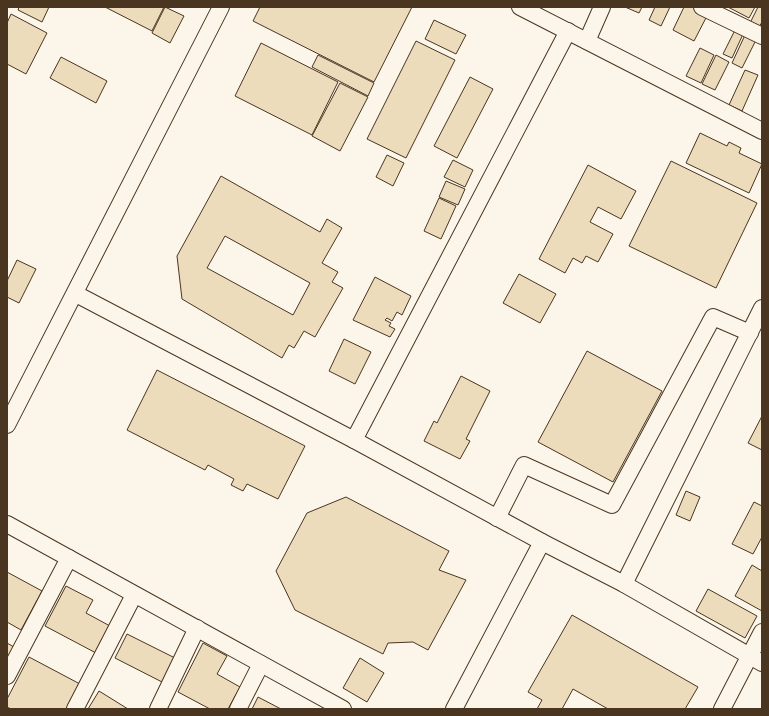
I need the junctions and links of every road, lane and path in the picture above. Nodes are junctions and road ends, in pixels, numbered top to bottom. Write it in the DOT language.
graph roads {
  1 [pos="221,7"];
  2 [pos="520,7"];
  3 [pos="602,7"];
  4 [pos="702,7"];
  5 [pos="568,31"];
  6 [pos="762,36"];
  7 [pos="587,41"];
  8 [pos="762,131"];
  9 [pos="76,294"];
  10 [pos="762,308"];
  11 [pos="750,333"];
  12 [pos="7,425"];
  13 [pos="354,440"];
  14 [pos="497,518"];
  15 [pos="7,524"];
  16 [pos="542,542"];
  17 [pos="70,558"];
  18 [pos="624,584"];
  19 [pos="134,595"];
  20 [pos="196,628"];
  21 [pos="762,632"];
  22 [pos="755,659"];
  23 [pos="261,664"];
  24 [pos="7,676"];
  25 [pos="319,703"];
  26 [pos="75,709"];
  27 [pos="158,709"];
  28 [pos="238,709"];
  29 [pos="343,709"];
  30 [pos="454,709"];
  31 [pos="722,709"];
  1 -- 9 [label="street"];
  2 -- 5 [label="street"];
  3 -- 7 [label="street"];
  4 -- 6 [label="street"];
  5 -- 7 [label="street"];
  5 -- 13 [label="street"];
  7 -- 8 [label="street"];
  9 -- 12 [label="street"];
  9 -- 13 [label="street"];
  10 -- 11 [label="street"];
  11 -- 14 [label="street"];
  11 -- 18 [label="street"];
  13 -- 14 [label="street"];
  14 -- 16 [label="street"];
  15 -- 17 [label="street"];
  16 -- 18 [label="street"];
  16 -- 30 [label="street"];
  17 -- 19 [label="street"];
  17 -- 24 [label="street"];
  18 -- 22 [label="street"];
  19 -- 20 [label="street"];
  19 -- 26 [label="street"];
  20 -- 23 [label="street"];
  20 -- 27 [label="street"];
  21 -- 22 [label="street"];
  22 -- 31 [label="street"];
  23 -- 25 [label="street"];
  23 -- 28 [label="street"];
  25 -- 29 [label="street"];
}
